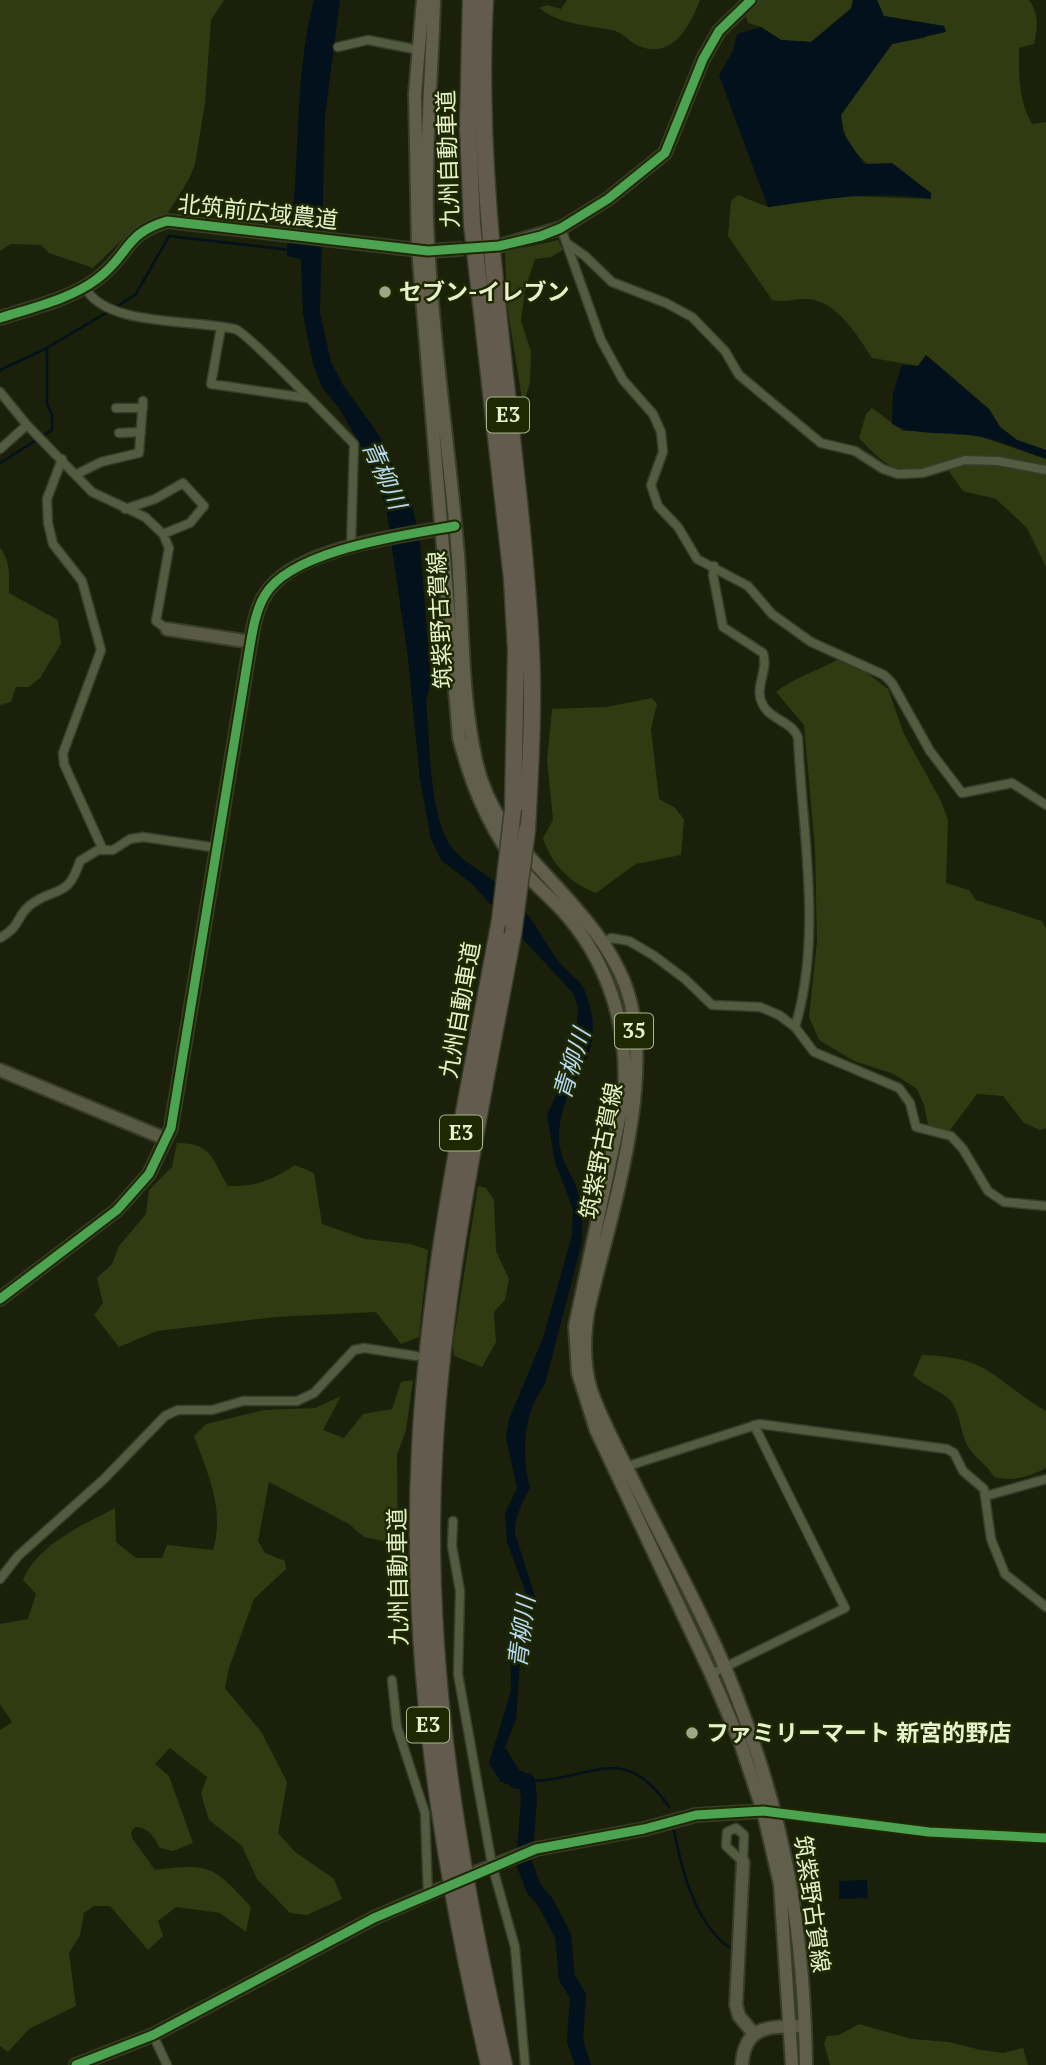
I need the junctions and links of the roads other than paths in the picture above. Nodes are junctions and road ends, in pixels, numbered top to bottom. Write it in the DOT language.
graph roads {
  1 [pos="423,0"];
  2 [pos="434,0"];
  3 [pos="471,0"];
  4 [pos="485,0"];
  5 [pos="751,0"];
  6 [pos="338,47"];
  7 [pos="419,50"];
  8 [pos="561,228"];
  9 [pos="568,244"];
  10 [pos="499,246"];
  11 [pos="460,249"];
  12 [pos="423,250"];
  13 [pos="85,287"];
  14 [pos="0,318"];
  15 [pos="220,327"];
  16 [pos="1,394"];
  17 [pos="307,398"];
  18 [pos="116,408"];
  19 [pos="27,425"];
  20 [pos="141,432"];
  21 [pos="119,433"];
  22 [pos="0,449"];
  23 [pos="62,459"];
  24 [pos="1046,470"];
  25 [pos="76,474"];
  26 [pos="125,509"];
  27 [pos="448,527"];
  28 [pos="163,534"];
  29 [pos="351,547"];
  30 [pos="714,566"];
  31 [pos="167,629"];
  32 [pos="251,642"];
  33 [pos="1046,805"];
  34 [pos="218,848"];
  35 [pos="103,850"];
  36 [pos="0,938"];
  37 [pos="603,944"];
  38 [pos="795,1027"];
  39 [pos="0,1070"];
  40 [pos="166,1139"];
  41 [pos="1046,1206"];
  42 [pos="0,1299"];
  43 [pos="429,1350"];
  44 [pos="432,1380"];
  45 [pos="754,1425"];
  46 [pos="620,1468"];
  47 [pos="1046,1479"];
  48 [pos="986,1496"];
  49 [pos="453,1521"];
  50 [pos="0,1579"];
  51 [pos="1046,1607"];
  52 [pos="725,1668"];
  53 [pos="711,1674"];
  54 [pos="392,1680"];
  55 [pos="769,1812"];
  56 [pos="1046,1838"];
  57 [pos="743,1862"];
  58 [pos="492,1865"];
  59 [pos="477,1871"];
  60 [pos="434,1892"];
  61 [pos="791,2026"];
  62 [pos="805,2026"];
  63 [pos="754,2034"];
  64 [pos="153,2035"];
  65 [pos="76,2065"];
  66 [pos="167,2065"];
  67 [pos="489,2065"];
  68 [pos="504,2065"];
  69 [pos="525,2065"];
  70 [pos="742,2065"];
  71 [pos="792,2065"];
  72 [pos="806,2065"];
  1 -- 7 [label="main road, 筑紫野古賀線 / 35"];
  2 -- 12 [label="main road, 筑紫野古賀線 / 35"];
  3 -- 43 [label="highway, 九州自動車道 / E3, bridge"];
  4 -- 43 [label="highway, 九州自動車道 / E3, bridge"];
  5 -- 8 [label="street"];
  6 -- 7 [label="street"];
  7 -- 12 [label="main road, 筑紫野古賀線 / 35"];
  8 -- 9 [label="street"];
  8 -- 10 [label="street"];
  9 -- 24 [label="street"];
  9 -- 30 [label="street"];
  11 -- 12 [label="street, 北筑前広域農道"];
  12 -- 13 [label="street, 北筑前広域農道"];
  12 -- 27 [label="main road, 筑紫野古賀線 / 35"];
  13 -- 14 [label="street, 北筑前広域農道"];
  13 -- 15 [label="street"];
  15 -- 17 [label="street"];
  15 -- 17 [label="street"];
  16 -- 19 [label="street"];
  17 -- 29 [label="street"];
  18 -- 20 [label="street"];
  19 -- 22 [label="street"];
  19 -- 23 [label="street"];
  20 -- 21 [label="street"];
  20 -- 25 [label="street"];
  23 -- 25 [label="street"];
  23 -- 35 [label="street"];
  25 -- 26 [label="street"];
  26 -- 28 [label="street"];
  26 -- 28 [label="street"];
  27 -- 29 [label="street"];
  27 -- 37 [label="main road, 筑紫野古賀線 / 35"];
  27 -- 46 [label="main road, 筑紫野古賀線 / 35"];
  28 -- 31 [label="street"];
  29 -- 32 [label="street"];
  30 -- 33 [label="street"];
  30 -- 38 [label="street"];
  31 -- 32 [label="street"];
  32 -- 34 [label="street"];
  34 -- 35 [label="street"];
  34 -- 40 [label="street"];
  35 -- 36 [label="street"];
  37 -- 38 [label="street"];
  37 -- 46 [label="main road, 筑紫野古賀線 / 35"];
  38 -- 41 [label="street"];
  39 -- 40 [label="street"];
  40 -- 42 [label="street"];
  43 -- 44 [label="highway, 九州自動車道 / E3"];
  43 -- 50 [label="street"];
  44 -- 67 [label="highway, 九州自動車道 / E3"];
  44 -- 68 [label="highway, 九州自動車道 / E3"];
  45 -- 46 [label="street"];
  45 -- 48 [label="street"];
  45 -- 52 [label="street"];
  46 -- 52 [label="main road, 筑紫野古賀線 / 35"];
  46 -- 53 [label="main road, 筑紫野古賀線 / 35"];
  47 -- 48 [label="street"];
  48 -- 51 [label="street"];
  49 -- 58 [label="street"];
  52 -- 53 [label="street"];
  52 -- 55 [label="main road, 筑紫野古賀線 / 35"];
  53 -- 55 [label="main road, 筑紫野古賀線 / 35"];
  54 -- 60 [label="street"];
  55 -- 56 [label="street"];
  55 -- 58 [label="street"];
  55 -- 61 [label="main road, 筑紫野古賀線 / 35"];
  55 -- 62 [label="main road, 筑紫野古賀線 / 35"];
  57 -- 63 [label="street"];
  58 -- 59 [label="street"];
  58 -- 69 [label="street"];
  60 -- 64 [label="street"];
  61 -- 62 [label="street"];
  61 -- 63 [label="street"];
  61 -- 71 [label="main road, 筑紫野古賀線 / 35"];
  62 -- 72 [label="main road, 筑紫野古賀線 / 35"];
  63 -- 70 [label="street"];
  64 -- 65 [label="street"];
  64 -- 66 [label="street"];
}
